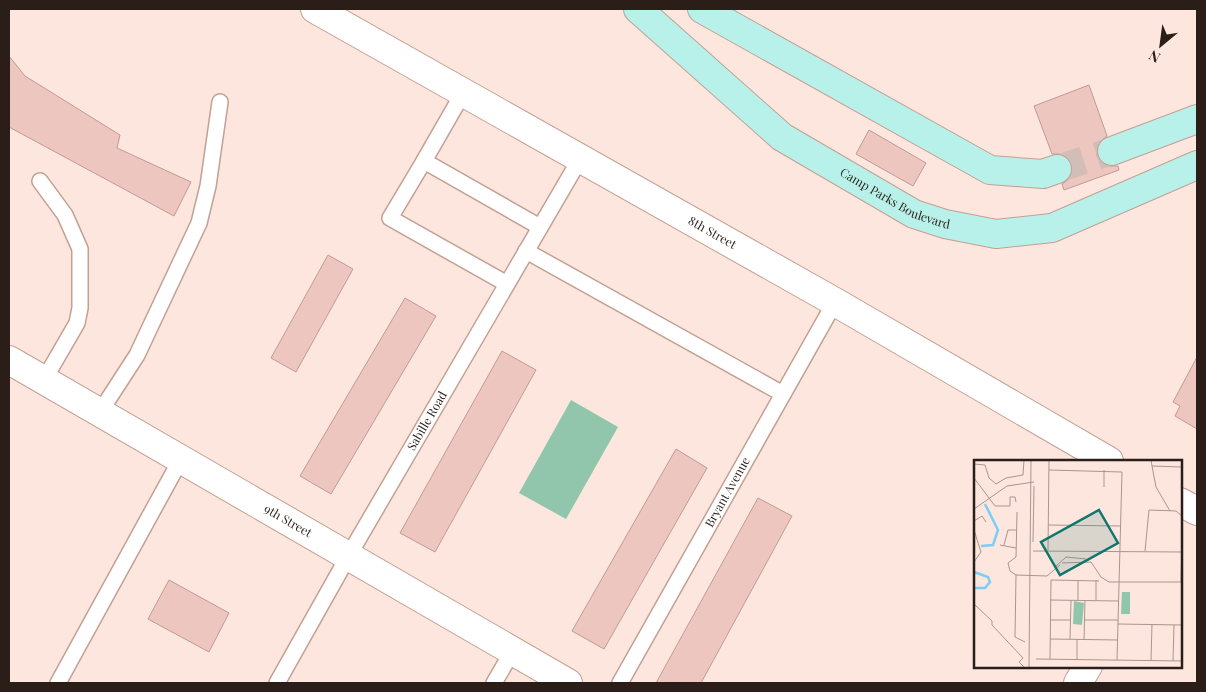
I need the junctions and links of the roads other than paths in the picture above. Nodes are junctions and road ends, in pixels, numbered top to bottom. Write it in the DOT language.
graph roads {
  1 [pos="315,9"];
  2 [pos="638,9"];
  3 [pos="702,9"];
  4 [pos="463,93"];
  5 [pos="220,102"];
  6 [pos="1197,119"];
  7 [pos="1112,151"];
  8 [pos="580,159"];
  9 [pos="424,161"];
  10 [pos="1197,165"];
  11 [pos="1057,169"];
  12 [pos="40,180"];
  13 [pos="540,227"];
  14 [pos="526,251"];
  15 [pos="507,284"];
  16 [pos="835,302"];
  17 [pos="9,360"];
  18 [pos="44,380"];
  19 [pos="783,394"];
  20 [pos="100,412"];
  21 [pos="181,459"];
  22 [pos="1107,460"];
  23 [pos="349,555"];
  24 [pos="512,652"];
  25 [pos="1087,667"];
  26 [pos="58,683"];
  27 [pos="278,683"];
  28 [pos="494,683"];
  29 [pos="568,683"];
  30 [pos="620,683"];
  31 [pos="1078,683"];
  1 -- 4 [label="street, 8th Street"];
  2 -- 10 [label="street, Camp Parks Boulevard"];
  3 -- 11 [label="street"];
  4 -- 8 [label="street, 8th Street"];
  4 -- 9 [label="lane"];
  5 -- 20 [label="lane"];
  6 -- 7 [label="street"];
  8 -- 13 [label="lane, Sabille Road"];
  8 -- 16 [label="street, 8th Street"];
  9 -- 13 [label="lane"];
  9 -- 15 [label="lane"];
  12 -- 18 [label="lane"];
  13 -- 14 [label="lane, Sabille Road"];
  14 -- 15 [label="lane, Sabille Road"];
  14 -- 19 [label="lane"];
  15 -- 23 [label="lane, Sabille Road"];
  16 -- 19 [label="lane, Bryant Avenue"];
  16 -- 22 [label="street, 8th Street"];
  17 -- 18 [label="street, 9th Street"];
  18 -- 20 [label="street, 9th Street"];
  19 -- 30 [label="lane, Bryant Avenue"];
  20 -- 21 [label="street, 9th Street"];
  21 -- 23 [label="street, 9th Street"];
  21 -- 26 [label="lane"];
  23 -- 24 [label="street, 9th Street"];
  23 -- 27 [label="lane, Sabille Road"];
  24 -- 28 [label="lane"];
  24 -- 29 [label="street, 9th Street"];
  25 -- 31 [label="street"];
}
